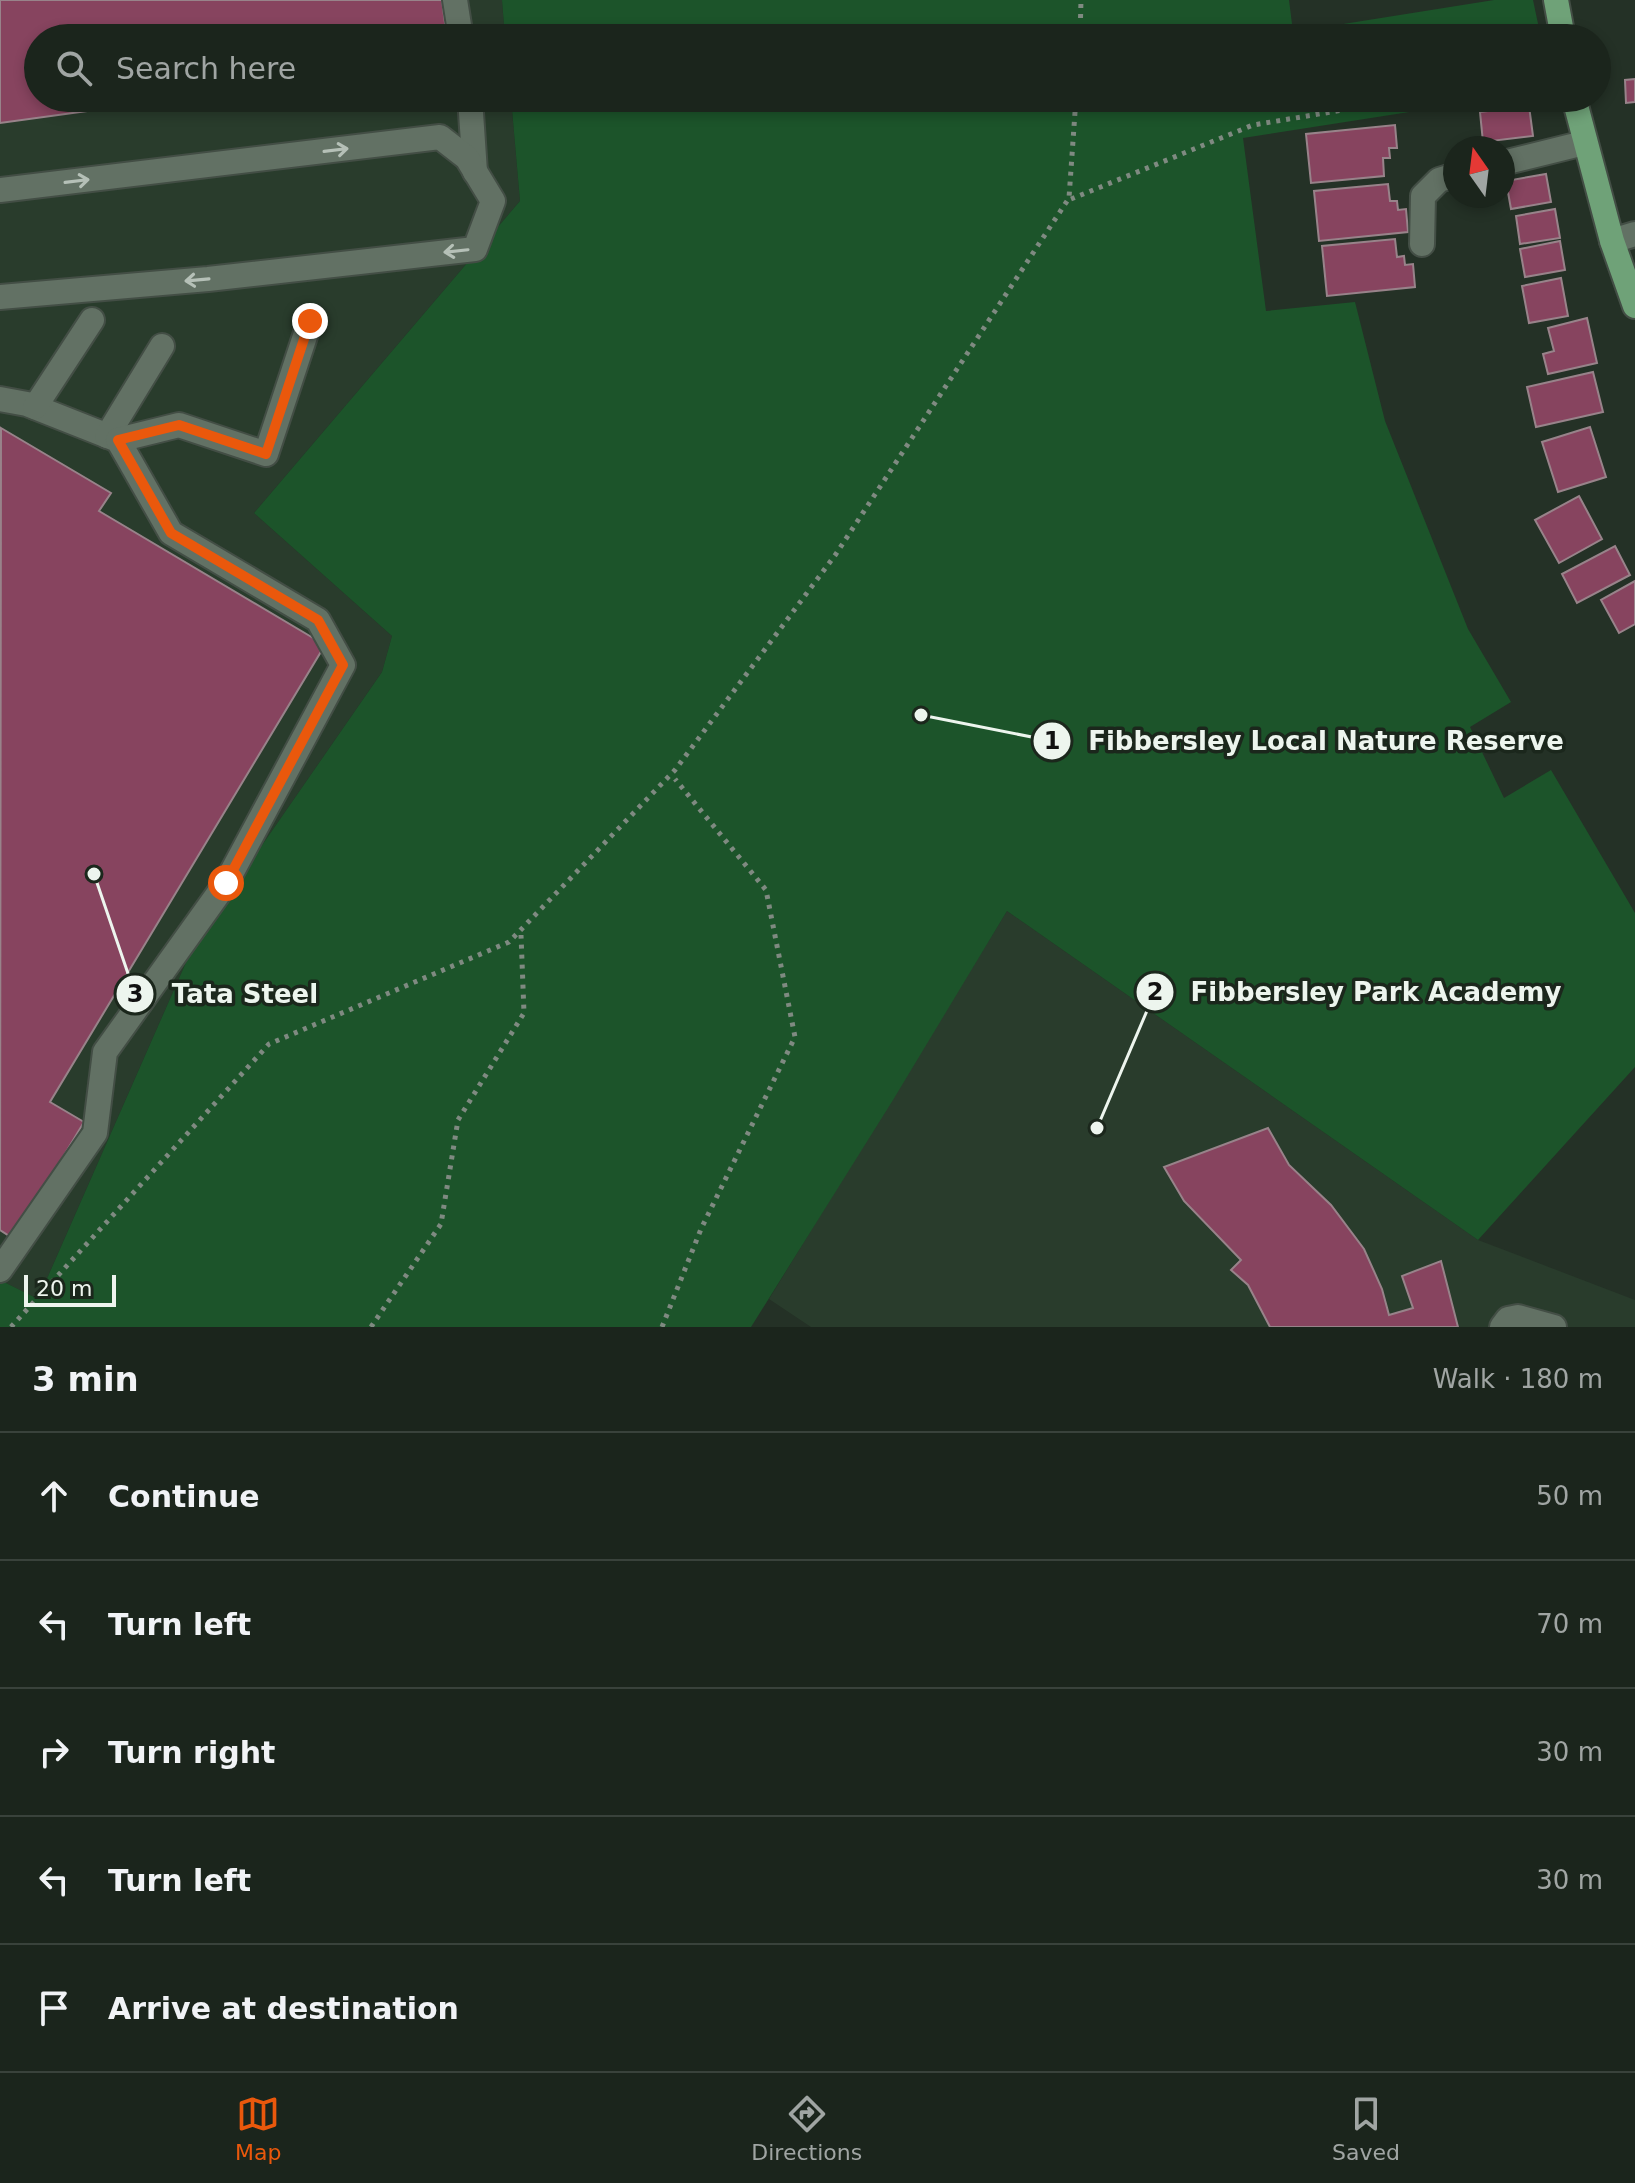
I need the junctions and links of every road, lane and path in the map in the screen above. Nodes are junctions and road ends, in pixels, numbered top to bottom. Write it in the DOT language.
graph roads {
  1 [pos="455,0"];
  2 [pos="1081,0"];
  3 [pos="1556,0"];
  4 [pos="459,24"];
  5 [pos="1080,24"];
  6 [pos="1560,24"];
  7 [pos="471,112"];
  8 [pos="1075,112"];
  9 [pos="1331,112"];
  10 [pos="1577,112"];
  11 [pos="1583,140"];
  12 [pos="1515,160"];
  13 [pos="475,172"];
  14 [pos="1443,179"];
  15 [pos="0,190"];
  16 [pos="1071,199"];
  17 [pos="1624,238"];
  18 [pos="1422,244"];
  19 [pos="0,297"];
  20 [pos="1635,306"];
  21 [pos="92,320"];
  22 [pos="310,321"];
  23 [pos="162,346"];
  24 [pos="0,399"];
  25 [pos="35,407"];
  26 [pos="112,438"];
  27 [pos="675,779"];
  28 [pos="521,935"];
  29 [pos="0,1270"];
  30 [pos="11,1327"];
  31 [pos="371,1327"];
  32 [pos="662,1327"];
  33 [pos="1502,1327"];
  34 [pos="1554,1327"];
  1 -- 4 [label="street"];
  2 -- 5 [label="path"];
  3 -- 6 [label="main road"];
  7 -- 13 [label="street"];
  8 -- 30 [label="path"];
  9 -- 16 [label="path"];
  10 -- 11 [label="main road"];
  11 -- 12 [label="street"];
  11 -- 17 [label="main road"];
  15 -- 13 [label="street, one-way"];
  13 -- 19 [label="street, one-way"];
  14 -- 18 [label="street"];
  17 -- 20 [label="main road"];
  21 -- 25 [label="street"];
  22 -- 26 [label="street"];
  23 -- 26 [label="street"];
  24 -- 25 [label="street"];
  25 -- 26 [label="street"];
  26 -- 29 [label="street"];
  27 -- 32 [label="path"];
  28 -- 31 [label="path"];
  33 -- 34 [label="street"];
}
